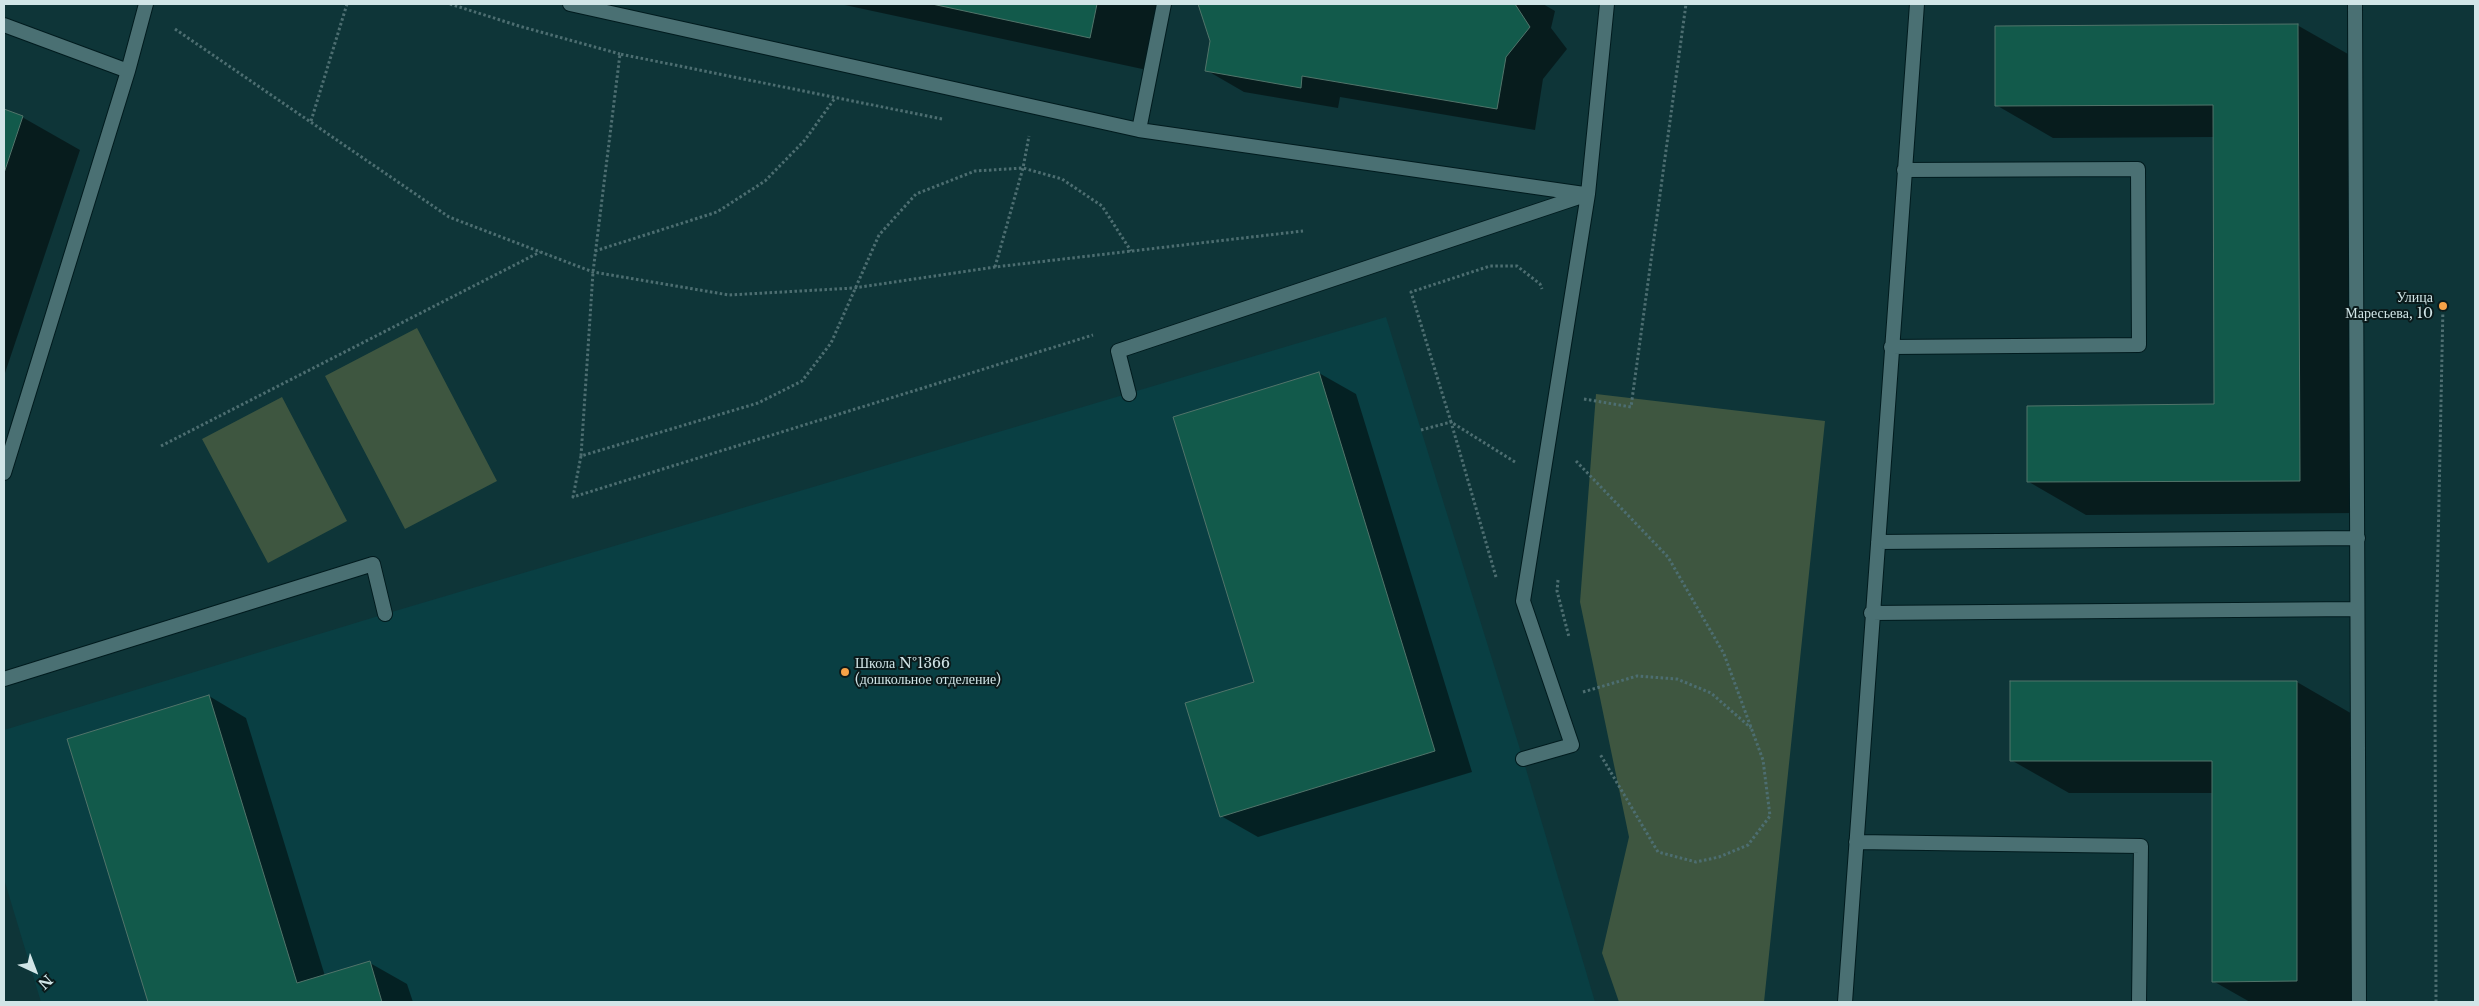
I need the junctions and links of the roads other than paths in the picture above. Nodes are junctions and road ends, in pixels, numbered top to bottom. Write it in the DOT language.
graph roads {
  1 [pos="146,4"];
  2 [pos="570,4"];
  3 [pos="1164,4"];
  4 [pos="1607,4"];
  5 [pos="1917,4"];
  6 [pos="2355,4"];
  7 [pos="4,25"];
  8 [pos="128,71"];
  9 [pos="1139,130"];
  10 [pos="1904,170"];
  11 [pos="1588,194"];
  12 [pos="1891,347"];
  13 [pos="1129,394"];
  14 [pos="4,473"];
  15 [pos="2358,538"];
  16 [pos="1878,542"];
  17 [pos="2357,609"];
  18 [pos="1871,613"];
  19 [pos="385,614"];
  20 [pos="4,679"];
  21 [pos="1523,759"];
  22 [pos="1856,842"];
  23 [pos="1845,1002"];
  24 [pos="2139,1002"];
  25 [pos="2359,1002"];
  1 -- 8 [label="lane"];
  2 -- 9 [label="lane"];
  3 -- 9 [label="lane"];
  4 -- 11 [label="lane"];
  5 -- 10 [label="lane"];
  6 -- 15 [label="lane"];
  7 -- 8 [label="lane"];
  8 -- 14 [label="lane"];
  9 -- 11 [label="lane"];
  10 -- 12 [label="lane"];
  10 -- 12 [label="lane"];
  11 -- 13 [label="lane"];
  11 -- 21 [label="lane"];
  12 -- 16 [label="lane"];
  15 -- 16 [label="lane"];
  15 -- 17 [label="lane"];
  16 -- 18 [label="lane"];
  17 -- 18 [label="lane"];
  17 -- 25 [label="lane"];
  18 -- 22 [label="lane"];
  19 -- 20 [label="lane"];
  22 -- 23 [label="lane"];
  22 -- 24 [label="lane"];
}
